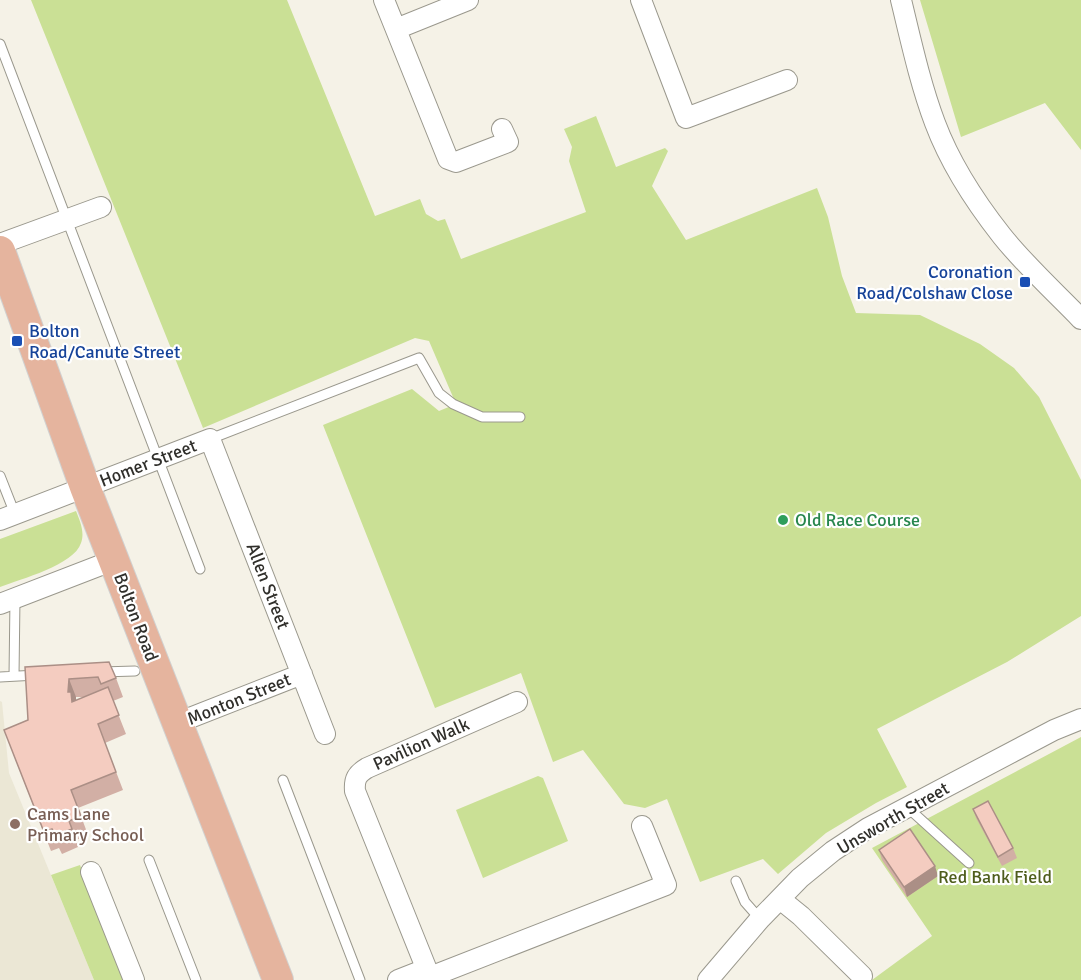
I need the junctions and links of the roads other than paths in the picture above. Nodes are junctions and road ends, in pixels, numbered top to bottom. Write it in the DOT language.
graph roads {
  1 [pos="384,0"];
  2 [pos="468,0"];
  3 [pos="640,0"];
  4 [pos="901,0"];
  5 [pos="396,29"];
  6 [pos="0,44"];
  7 [pos="787,80"];
  8 [pos="502,129"];
  9 [pos="101,207"];
  10 [pos="67,219"];
  11 [pos="0,244"];
  12 [pos="0,251"];
  13 [pos="1081,319"];
  14 [pos="520,417"];
  15 [pos="210,439"];
  16 [pos="157,459"];
  17 [pos="0,476"];
  18 [pos="85,487"];
  19 [pos="8,517"];
  20 [pos="114,560"];
  21 [pos="200,569"];
  22 [pos="8,601"];
  23 [pos="135,671"];
  24 [pos="91,673"];
  25 [pos="302,674"];
  26 [pos="47,675"];
  27 [pos="14,676"];
  28 [pos="0,677"];
  29 [pos="505,702"];
  30 [pos="1081,720"];
  31 [pos="177,723"];
  32 [pos="325,734"];
  33 [pos="283,780"];
  34 [pos="907,807"];
  35 [pos="642,826"];
  36 [pos="149,860"];
  37 [pos="969,863"];
  38 [pos="91,872"];
  39 [pos="736,881"];
  40 [pos="780,899"];
  41 [pos="760,919"];
  42 [pos="429,975"];
  43 [pos="862,976"];
  44 [pos="134,980"];
  45 [pos="196,980"];
  46 [pos="279,980"];
  47 [pos="360,980"];
  48 [pos="398,980"];
  49 [pos="708,980"];
  1 -- 5 [label="street"];
  2 -- 5 [label="street"];
  3 -- 7 [label="street"];
  4 -- 13 [label="street"];
  5 -- 8 [label="street"];
  6 -- 10 [label="lane"];
  9 -- 10 [label="street"];
  10 -- 11 [label="street"];
  10 -- 16 [label="lane"];
  12 -- 18 [label="main road, Bolton Road"];
  14 -- 15 [label="lane"];
  15 -- 16 [label="street, Homer Street"];
  15 -- 25 [label="street, Allen Street"];
  16 -- 18 [label="street, Homer Street"];
  16 -- 21 [label="lane"];
  17 -- 19 [label="lane"];
  18 -- 19 [label="street, Homer Street"];
  18 -- 20 [label="main road, Bolton Road"];
  20 -- 22 [label="street"];
  20 -- 31 [label="main road, Bolton Road"];
  22 -- 27 [label="lane"];
  23 -- 24 [label="lane"];
  25 -- 31 [label="street, Monton Street"];
  25 -- 32 [label="street, Allen Street"];
  26 -- 27 [label="lane"];
  27 -- 28 [label="lane"];
  29 -- 42 [label="street, Pavilion Walk"];
  30 -- 34 [label="street, Unsworth Street"];
  31 -- 46 [label="main road, Bolton Road"];
  33 -- 47 [label="lane"];
  34 -- 37 [label="lane"];
  34 -- 40 [label="street, Unsworth Street"];
  35 -- 42 [label="street"];
  36 -- 45 [label="lane"];
  38 -- 44 [label="street"];
  39 -- 41 [label="lane"];
  40 -- 41 [label="street, Unsworth Street"];
  40 -- 43 [label="street"];
  41 -- 49 [label="street, Unsworth Street"];
  42 -- 48 [label="street"];
}
